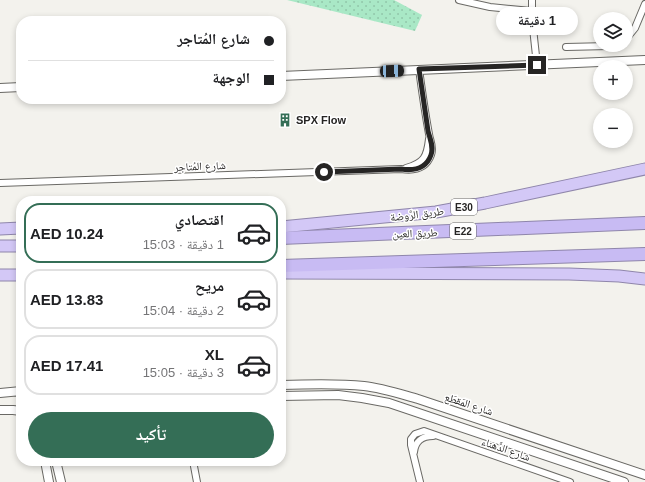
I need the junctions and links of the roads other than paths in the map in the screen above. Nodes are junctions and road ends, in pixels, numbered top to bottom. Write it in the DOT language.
graph roads {
  1 [pos="459,0"];
  2 [pos="532,0"];
  3 [pos="640,0"];
  4 [pos="645,2"];
  5 [pos="531,11"];
  6 [pos="633,30"];
  7 [pos="593,46"];
  8 [pos="566,47"];
  9 [pos="645,60"];
  10 [pos="537,65"];
  11 [pos="419,69"];
  12 [pos="286,76"];
  13 [pos="0,88"];
  14 [pos="16,88"];
  15 [pos="645,168"];
  16 [pos="0,183"];
  17 [pos="398,217"];
  18 [pos="286,220"];
  19 [pos="645,223"];
  20 [pos="286,227"];
  21 [pos="16,228"];
  22 [pos="0,229"];
  23 [pos="286,238"];
  24 [pos="0,246"];
  25 [pos="16,246"];
  26 [pos="645,254"];
  27 [pos="286,266"];
  28 [pos="286,273"];
  29 [pos="16,274"];
  30 [pos="0,275"];
  31 [pos="645,279"];
  32 [pos="286,385"];
  33 [pos="16,391"];
  34 [pos="0,393"];
  35 [pos="286,396"];
  36 [pos="0,410"];
  37 [pos="16,410"];
  38 [pos="534,438"];
  39 [pos="527,449"];
  40 [pos="46,466"];
  41 [pos="57,466"];
  42 [pos="194,466"];
  43 [pos="645,475"];
  44 [pos="49,482"];
  45 [pos="61,482"];
  46 [pos="197,482"];
  47 [pos="420,482"];
  48 [pos="570,482"];
  49 [pos="624,482"];
  1 -- 5 [label="street"];
  2 -- 5 [label="street"];
  3 -- 4 [label="street"];
  4 -- 6 [label="street"];
  5 -- 10 [label="street"];
  7 -- 8 [label="street"];
  9 -- 10 [label="street"];
  10 -- 11 [label="street"];
  11 -- 12 [label="street"];
  11 -- 16 [label="street, شارع المُتاجر"];
  13 -- 14 [label="street"];
  15 -- 17 [label="highway, طريق الرَّوضة / E30"];
  17 -- 18 [label="highway"];
  17 -- 20 [label="highway, طريق الرَّوضة / E30"];
  19 -- 23 [label="highway, طريق العين / E22"];
  21 -- 22 [label="highway"];
  24 -- 25 [label="highway"];
  26 -- 27 [label="highway"];
  28 -- 31 [label="highway"];
  29 -- 30 [label="highway"];
  32 -- 38 [label="street, شارع المَقطَع"];
  33 -- 34 [label="street"];
  35 -- 39 [label="street"];
  36 -- 37 [label="street"];
  38 -- 39 [label="street"];
  38 -- 43 [label="street, شارع المَقطَع"];
  39 -- 49 [label="street"];
  40 -- 44 [label="street"];
  41 -- 45 [label="street"];
  42 -- 46 [label="street"];
  47 -- 48 [label="street, شارع الدَّهناء"];
}
